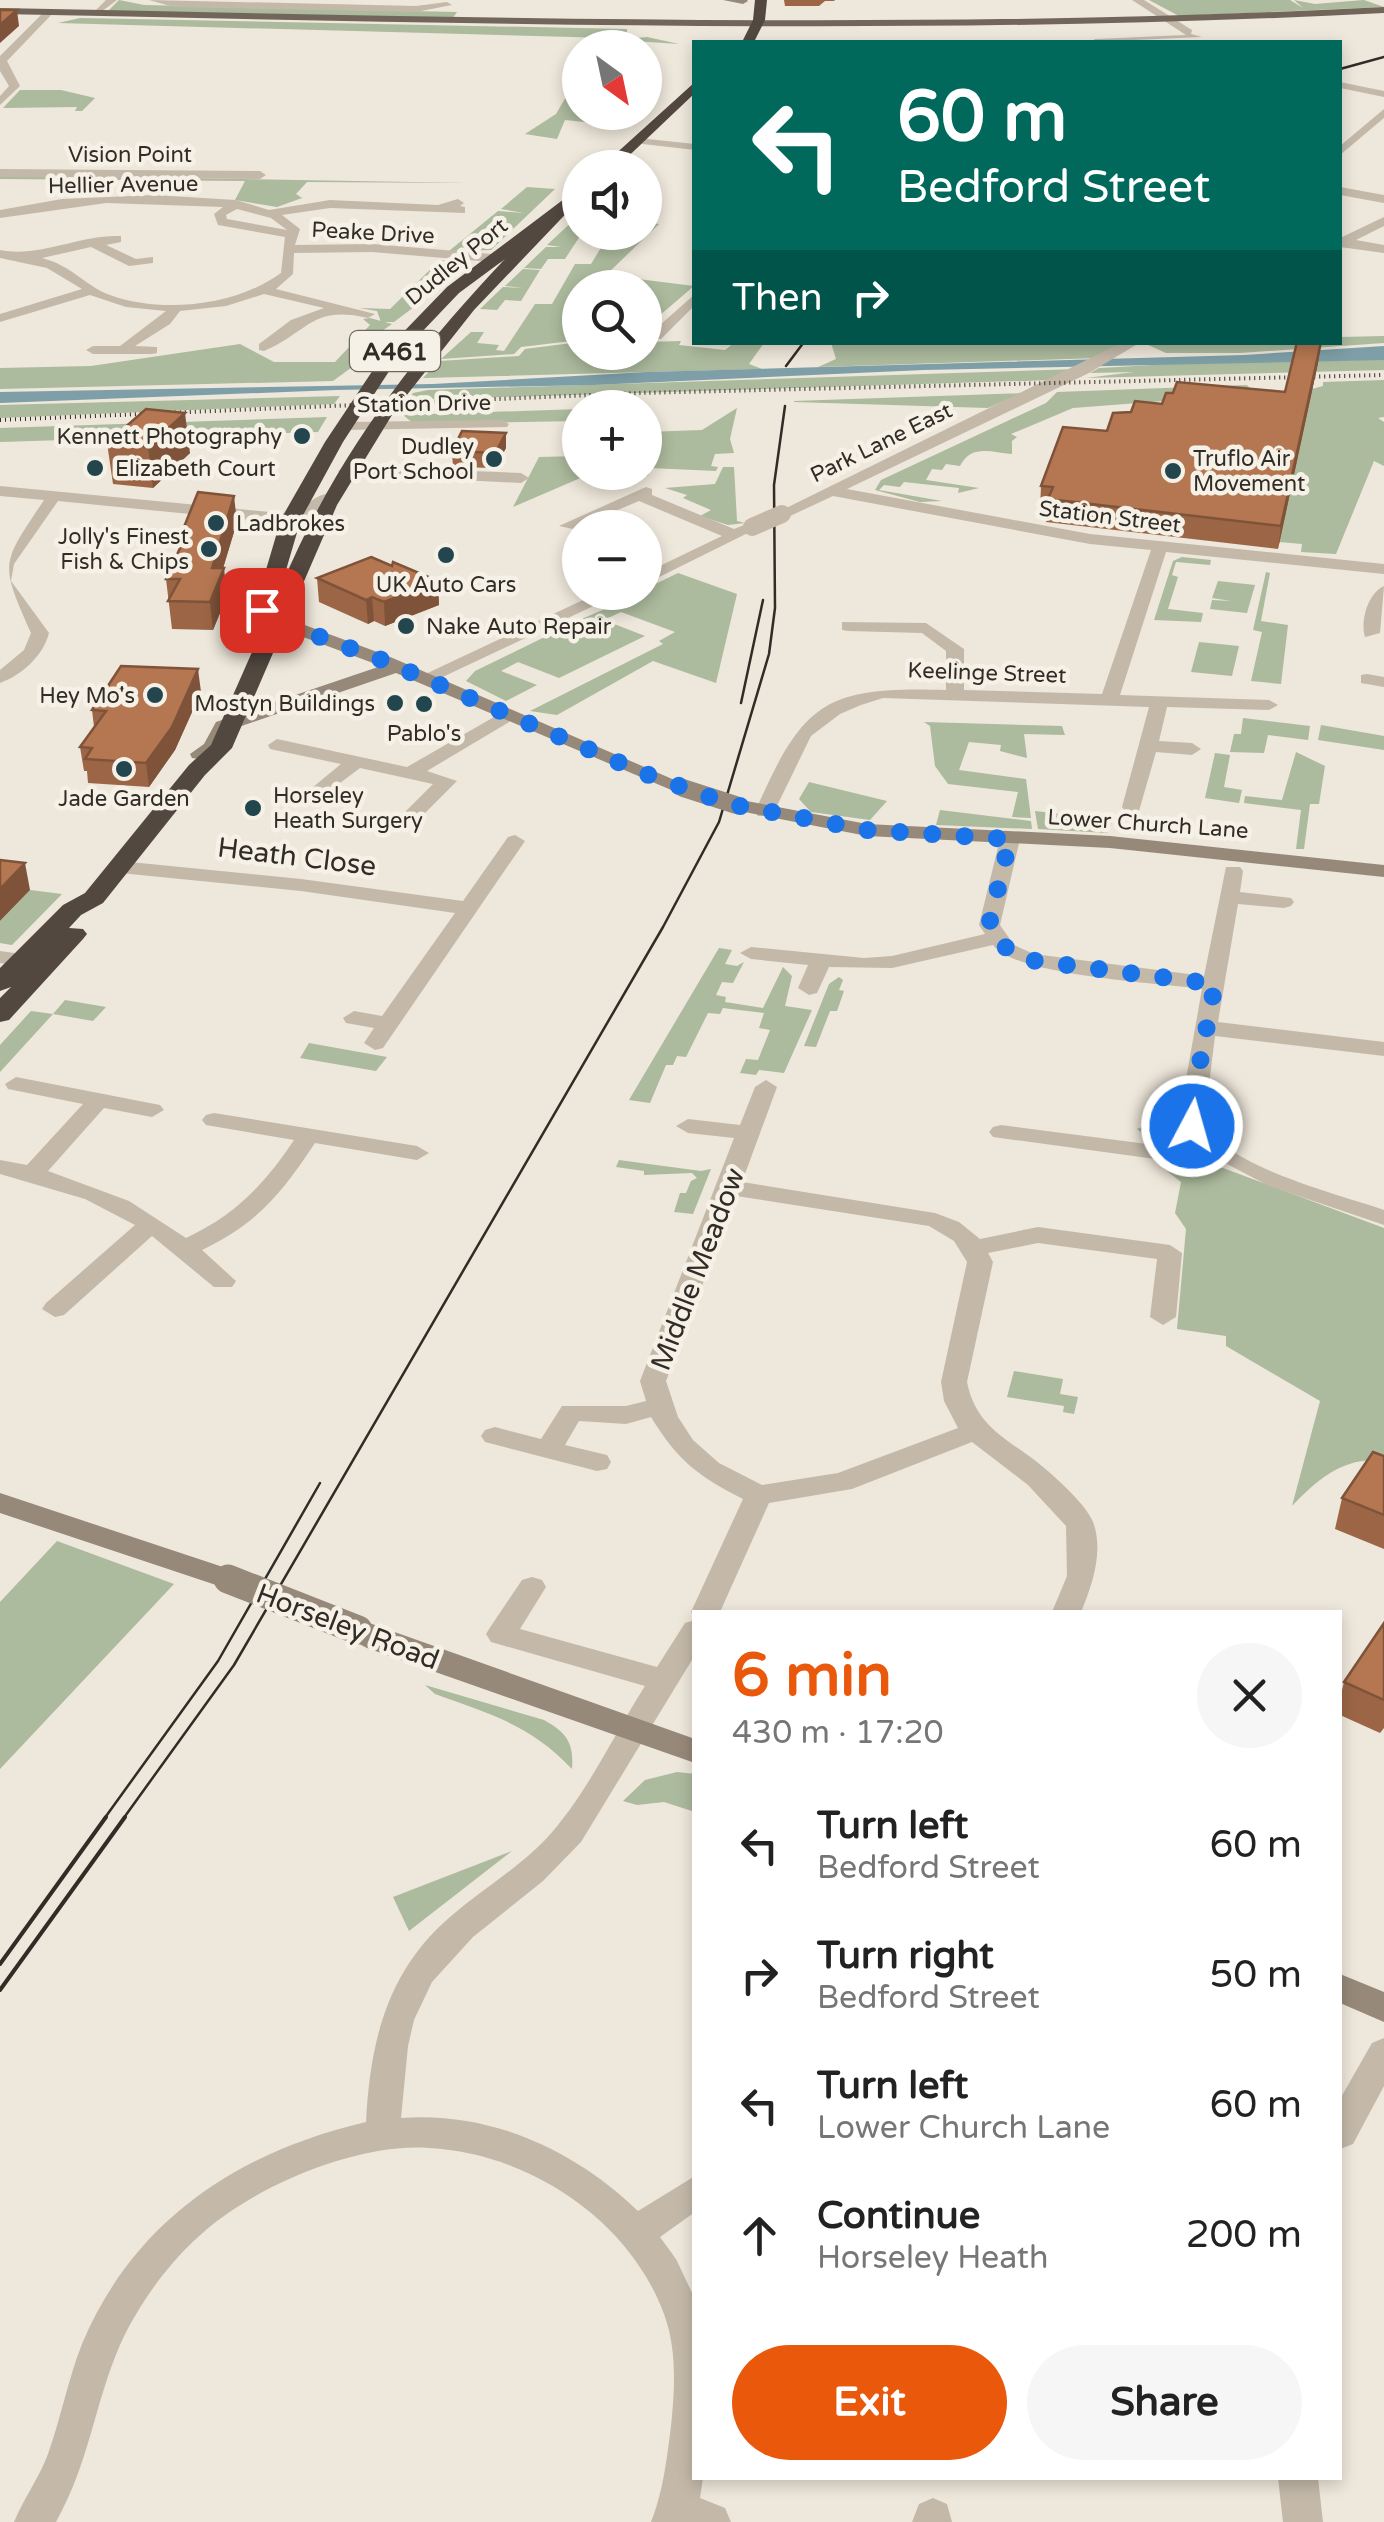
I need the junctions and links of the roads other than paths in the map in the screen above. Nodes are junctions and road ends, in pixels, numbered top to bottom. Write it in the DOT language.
graph roads {
  1 [pos="112,0"];
  2 [pos="154,0"];
  3 [pos="728,0"];
  4 [pos="760,0"];
  5 [pos="1138,0"];
  6 [pos="743,1"];
  7 [pos="447,5"];
  8 [pos="1384,10"];
  9 [pos="0,11"];
  10 [pos="49,12"];
  11 [pos="94,13"];
  12 [pos="1170,20"];
  13 [pos="738,23"];
  14 [pos="758,23"];
  15 [pos="733,40"];
  16 [pos="749,40"];
  17 [pos="1201,40"];
  18 [pos="4,78"];
  19 [pos="1342,85"];
  20 [pos="692,89"];
  21 [pos="1384,94"];
  22 [pos="0,102"];
  23 [pos="1384,112"];
  24 [pos="638,141"];
  25 [pos="1345,142"];
  26 [pos="692,147"];
  27 [pos="628,150"];
  28 [pos="0,173"];
  29 [pos="260,175"];
  30 [pos="14,181"];
  31 [pos="240,183"];
  32 [pos="1342,191"];
  33 [pos="1384,199"];
  34 [pos="232,204"];
  35 [pos="460,206"];
  36 [pos="19,208"];
  37 [pos="562,208"];
  38 [pos="274,212"];
  39 [pos="0,214"];
  40 [pos="1384,222"];
  41 [pos="544,224"];
  42 [pos="117,238"];
  43 [pos="290,242"];
  44 [pos="1342,242"];
  45 [pos="94,244"];
  46 [pos="1384,249"];
  47 [pos="0,254"];
  48 [pos="27,259"];
  49 [pos="148,260"];
  50 [pos="492,260"];
  51 [pos="516,260"];
  52 [pos="264,290"];
  53 [pos="90,292"];
  54 [pos="692,301"];
  55 [pos="175,307"];
  56 [pos="338,307"];
  57 [pos="368,314"];
  58 [pos="0,318"];
  59 [pos="662,326"];
  60 [pos="662,336"];
  61 [pos="681,336"];
  62 [pos="1128,345"];
  63 [pos="264,348"];
  64 [pos="93,350"];
  65 [pos="124,350"];
  66 [pos="152,350"];
  67 [pos="502,424"];
  68 [pos="346,426"];
  69 [pos="374,427"];
  70 [pos="346,471"];
  71 [pos="521,478"];
  72 [pos="0,491"];
  73 [pos="833,491"];
  74 [pos="56,496"];
  75 [pos="332,497"];
  76 [pos="604,510"];
  77 [pos="291,518"];
  78 [pos="734,535"];
  79 [pos="1160,546"];
  80 [pos="1384,569"];
  81 [pos="662,570"];
  82 [pos="2,581"];
  83 [pos="1382,599"];
  84 [pos="272,610"];
  85 [pos="575,610"];
  86 [pos="848,626"];
  87 [pos="1371,633"];
  88 [pos="390,663"];
  89 [pos="0,678"];
  90 [pos="426,678"];
  91 [pos="955,693"];
  92 [pos="1110,698"];
  93 [pos="1160,701"];
  94 [pos="1269,706"];
  95 [pos="508,715"];
  96 [pos="235,723"];
  97 [pos="278,745"];
  98 [pos="1150,746"];
  99 [pos="1192,749"];
  100 [pos="198,762"];
  101 [pos="357,762"];
  102 [pos="412,772"];
  103 [pos="308,801"];
  104 [pos="1132,807"];
  105 [pos="765,812"];
  106 [pos="401,826"];
  107 [pos="1010,839"];
  108 [pos="515,841"];
  109 [pos="120,866"];
  110 [pos="1233,871"];
  111 [pos="1384,871"];
  112 [pos="1228,897"];
  113 [pos="94,898"];
  114 [pos="1284,902"];
  115 [pos="467,908"];
  116 [pos="996,938"];
  117 [pos="751,953"];
  118 [pos="822,960"];
  119 [pos="27,961"];
  120 [pos="0,984"];
  121 [pos="1215,984"];
  122 [pos="809,988"];
  123 [pos="0,1014"];
  124 [pos="354,1018"];
  125 [pos="1208,1028"];
  126 [pos="1384,1049"];
  127 [pos="16,1084"];
  128 [pos="766,1087"];
  129 [pos="98,1101"];
  130 [pos="152,1110"];
  131 [pos="214,1120"];
  132 [pos="688,1126"];
  133 [pos="1001,1132"];
  134 [pos="748,1133"];
  135 [pos="307,1138"];
  136 [pos="1207,1146"];
  137 [pos="416,1153"];
  138 [pos="0,1167"];
  139 [pos="33,1173"];
  140 [pos="728,1187"];
  141 [pos="1384,1218"];
  142 [pos="151,1224"];
  143 [pos="186,1248"];
  144 [pos="975,1248"];
  145 [pos="223,1281"];
  146 [pos="54,1309"];
  147 [pos="1163,1317"];
  148 [pos="661,1406"];
  149 [pos="973,1432"];
  150 [pos="495,1436"];
  151 [pos="548,1450"];
  152 [pos="597,1462"];
  153 [pos="759,1495"];
  154 [pos="0,1502"];
  155 [pos="532,1587"];
  156 [pos="707,1610"];
  157 [pos="1068,1610"];
  158 [pos="692,1635"];
  159 [pos="664,1680"];
  160 [pos="633,1729"];
  161 [pos="692,1750"];
  162 [pos="1342,1989"];
  163 [pos="1384,2008"];
  164 [pos="1384,2053"];
  165 [pos="1342,2129"];
  166 [pos="383,2134"];
  167 [pos="692,2194"];
  168 [pos="635,2233"];
  169 [pos="692,2370"];
  170 [pos="692,2432"];
  171 [pos="1298,2480"];
  172 [pos="687,2518"];
  173 [pos="34,2522"];
  174 [pos="1303,2522"];
  1 -- 11 [label="street"];
  2 -- 7 [label="street"];
  3 -- 6 [label="main road"];
  4 -- 14 [label="highway"];
  5 -- 12 [label="street"];
  6 -- 13 [label="highway"];
  8 -- 12 [label="main road"];
  9 -- 10 [label="main road"];
  10 -- 11 [label="main road"];
  10 -- 18 [label="street"];
  11 -- 13 [label="main road"];
  12 -- 14 [label="main road"];
  12 -- 17 [label="street"];
  13 -- 14 [label="main road"];
  13 -- 15 [label="highway"];
  14 -- 16 [label="highway"];
  18 -- 22 [label="street"];
  19 -- 21 [label="street"];
  20 -- 24 [label="highway"];
  23 -- 25 [label="street"];
  24 -- 26 [label="street"];
  24 -- 27 [label="highway"];
  28 -- 29 [label="street, Vision Point"];
  30 -- 36 [label="street, Hellier Avenue"];
  31 -- 34 [label="street, Hellier Avenue"];
  32 -- 33 [label="street"];
  34 -- 36 [label="street, Hellier Avenue"];
  34 -- 38 [label="street, Hellier Avenue"];
  34 -- 43 [label="street, Hellier Avenue"];
  35 -- 38 [label="street"];
  36 -- 39 [label="street, Hellier Avenue"];
  37 -- 41 [label="highway, Dudley Port / A461"];
  38 -- 43 [label="street"];
  40 -- 44 [label="street"];
  41 -- 50 [label="highway, Dudley Port / A461"];
  41 -- 51 [label="highway, Dudley Port / A461"];
  42 -- 45 [label="street"];
  43 -- 50 [label="street, Peake Drive"];
  43 -- 52 [label="street"];
  44 -- 46 [label="street"];
  45 -- 48 [label="street"];
  45 -- 49 [label="street"];
  47 -- 48 [label="street"];
  48 -- 53 [label="street"];
  50 -- 51 [label="street, Peake Drive"];
  50 -- 68 [label="highway, Dudley Port / A461"];
  51 -- 69 [label="highway, Dudley Port / A461"];
  52 -- 55 [label="street"];
  52 -- 56 [label="street"];
  53 -- 55 [label="street"];
  53 -- 58 [label="street"];
  54 -- 59 [label="street"];
  55 -- 65 [label="street"];
  56 -- 57 [label="street"];
  56 -- 63 [label="street"];
  60 -- 61 [label="street"];
  62 -- 73 [label="street, Park Lane East"];
  64 -- 65 [label="street"];
  65 -- 66 [label="street"];
  67 -- 69 [label="street, Station Drive"];
  68 -- 69 [label="street, Station Drive"];
  68 -- 77 [label="highway, Dudley Port / A461"];
  69 -- 70 [label="highway, A461"];
  70 -- 71 [label="street"];
  70 -- 75 [label="highway, A461"];
  72 -- 74 [label="street"];
  73 -- 78 [label="street, Park Lane East, bridge"];
  73 -- 79 [label="street, Station Street"];
  74 -- 77 [label="street"];
  74 -- 82 [label="street"];
  75 -- 77 [label="street"];
  75 -- 84 [label="highway, A461"];
  76 -- 78 [label="street"];
  77 -- 84 [label="highway, Dudley Port / A461"];
  78 -- 81 [label="street, Park Lane East"];
  79 -- 80 [label="street, Station Street"];
  79 -- 92 [label="street"];
  82 -- 89 [label="street"];
  83 -- 87 [label="street"];
  84 -- 88 [label="main road, Lower Church Lane"];
  84 -- 96 [label="highway, A461"];
  84 -- 100 [label="highway, A461"];
  85 -- 90 [label="street"];
  86 -- 91 [label="street"];
  88 -- 90 [label="main road, Lower Church Lane"];
  88 -- 96 [label="main road"];
  90 -- 95 [label="main road, Lower Church Lane"];
  91 -- 92 [label="street, Keelinge Street"];
  91 -- 105 [label="street, Keelinge Street"];
  92 -- 93 [label="street, Keelinge Street"];
  93 -- 94 [label="street, Keelinge Street"];
  93 -- 98 [label="street"];
  95 -- 102 [label="street"];
  95 -- 105 [label="main road, Lower Church Lane, bridge"];
  96 -- 100 [label="highway, A461"];
  97 -- 101 [label="street"];
  98 -- 99 [label="street"];
  98 -- 104 [label="street"];
  100 -- 109 [label="highway, A461"];
  101 -- 102 [label="street"];
  101 -- 103 [label="street"];
  102 -- 106 [label="street"];
  105 -- 107 [label="main road, Lower Church Lane"];
  107 -- 111 [label="main road, Lower Church Lane"];
  107 -- 116 [label="street"];
  108 -- 115 [label="street"];
  109 -- 113 [label="highway, A461"];
  109 -- 115 [label="street, Heath Close"];
  110 -- 112 [label="street"];
  112 -- 114 [label="street"];
  112 -- 121 [label="street"];
  113 -- 119 [label="highway, A461"];
  113 -- 119 [label="highway, A461"];
  115 -- 124 [label="street"];
  116 -- 118 [label="street"];
  116 -- 121 [label="street"];
  117 -- 118 [label="street"];
  118 -- 122 [label="street"];
  119 -- 120 [label="highway, A461"];
  119 -- 123 [label="highway, A461"];
  121 -- 125 [label="street"];
  125 -- 126 [label="street"];
  125 -- 136 [label="street"];
  127 -- 129 [label="street"];
  128 -- 134 [label="street, Middle Meadow"];
  129 -- 130 [label="street"];
  129 -- 139 [label="street"];
  131 -- 135 [label="street"];
  132 -- 134 [label="street, Middle Meadow"];
  133 -- 136 [label="street"];
  134 -- 140 [label="street, Middle Meadow"];
  135 -- 137 [label="street"];
  135 -- 143 [label="street"];
  136 -- 141 [label="street"];
  138 -- 139 [label="street"];
  139 -- 142 [label="street"];
  140 -- 144 [label="street"];
  140 -- 148 [label="street, Middle Meadow"];
  142 -- 143 [label="street"];
  142 -- 146 [label="street"];
  143 -- 145 [label="street"];
  144 -- 147 [label="street"];
  144 -- 149 [label="street"];
  148 -- 151 [label="street, Middle Meadow"];
  148 -- 153 [label="street, Middle Meadow"];
  149 -- 153 [label="street"];
  149 -- 157 [label="street"];
  150 -- 151 [label="street"];
  151 -- 152 [label="street"];
  153 -- 156 [label="street"];
  154 -- 160 [label="main road, Horseley Road, bridge"];
  155 -- 159 [label="street"];
  158 -- 159 [label="street"];
  159 -- 160 [label="street"];
  160 -- 161 [label="main road, Horseley Road"];
  160 -- 166 [label="street"];
  162 -- 163 [label="main road"];
  164 -- 165 [label="street"];
  166 -- 168 [label="street"];
  166 -- 173 [label="street"];
  167 -- 168 [label="street"];
  168 -- 169 [label="street"];
  170 -- 172 [label="street"];
  171 -- 174 [label="street"];
}
